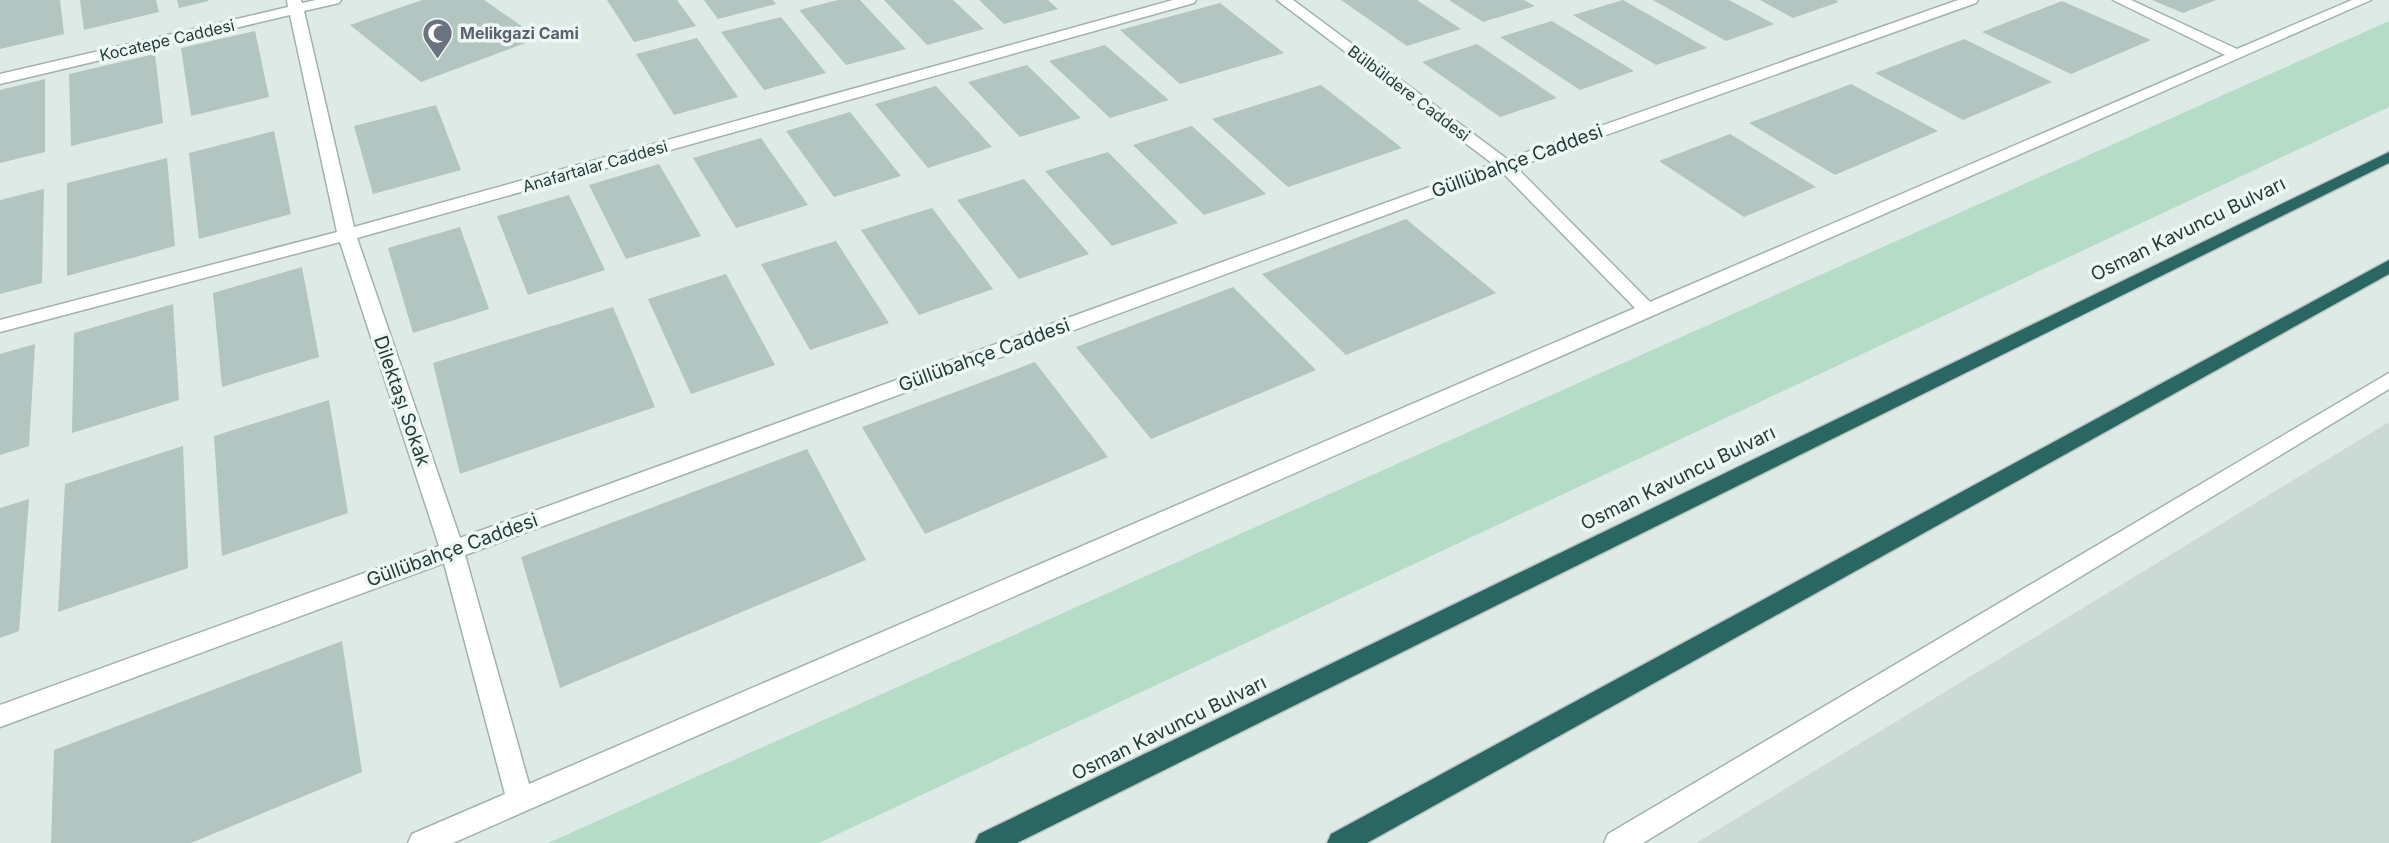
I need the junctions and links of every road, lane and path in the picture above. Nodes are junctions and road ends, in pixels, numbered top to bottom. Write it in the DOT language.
graph roads {
  1 [pos="334,0"];
  2 [pos="1189,0"];
  3 [pos="1284,0"];
  4 [pos="1971,0"];
  5 [pos="2120,0"];
  6 [pos="2364,0"];
  7 [pos="295,4"];
  8 [pos="2237,55"];
  9 [pos="0,79"];
  10 [pos="2389,157"];
  11 [pos="1505,165"];
  12 [pos="347,235"];
  13 [pos="2389,266"];
  14 [pos="1648,311"];
  15 [pos="0,326"];
  16 [pos="2389,380"];
  17 [pos="452,549"];
  18 [pos="0,716"];
  19 [pos="520,800"];
  20 [pos="422,843"];
  21 [pos="989,843"];
  22 [pos="1341,843"];
  23 [pos="1618,843"];
  1 -- 7 [label="street, Kocatepe Caddesi"];
  2 -- 12 [label="street, Anafartalar Caddesi"];
  3 -- 11 [label="street, Bülbüldere Caddesi"];
  4 -- 11 [label="street, Güllübahçe Caddesi"];
  5 -- 8 [label="street"];
  6 -- 8 [label="street"];
  7 -- 9 [label="street, Kocatepe Caddesi"];
  7 -- 12 [label="street, Dilektaşı Sokak"];
  8 -- 14 [label="street"];
  10 -- 21 [label="highway, Osman Kavuncu Bulvarı"];
  11 -- 14 [label="street, Bülbüldere Caddesi"];
  11 -- 17 [label="street, Güllübahçe Caddesi"];
  12 -- 15 [label="street, Anafartalar Caddesi"];
  12 -- 17 [label="street, Dilektaşı Sokak"];
  13 -- 22 [label="highway"];
  14 -- 19 [label="street"];
  16 -- 23 [label="street"];
  17 -- 18 [label="street, Güllübahçe Caddesi"];
  17 -- 19 [label="street, Dilektaşı Sokak"];
  19 -- 20 [label="street"];
}
